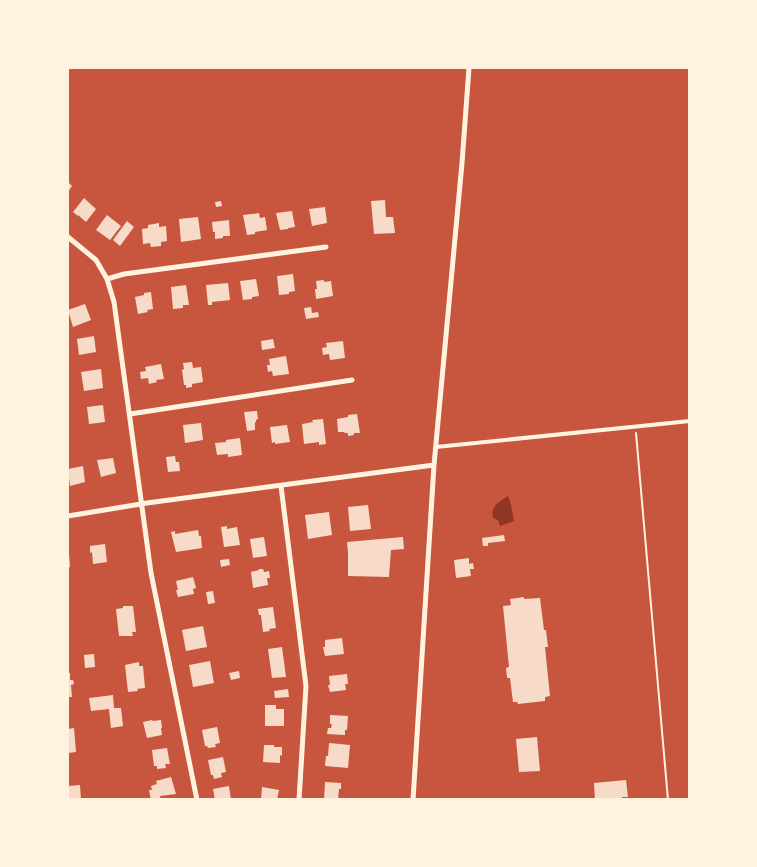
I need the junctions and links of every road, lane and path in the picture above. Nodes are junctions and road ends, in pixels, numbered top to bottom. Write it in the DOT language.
graph roads {
  1 [pos="470,68"];
  2 [pos="68,237"];
  3 [pos="326,247"];
  4 [pos="108,279"];
  5 [pos="352,380"];
  6 [pos="130,414"];
  7 [pos="690,421"];
  8 [pos="635,427"];
  9 [pos="436,447"];
  10 [pos="434,465"];
  11 [pos="281,486"];
  12 [pos="142,504"];
  13 [pos="68,516"];
  14 [pos="197,800"];
  15 [pos="299,800"];
  16 [pos="414,800"];
  17 [pos="668,800"];
  1 -- 9 [label="street"];
  2 -- 4 [label="street"];
  3 -- 4 [label="street"];
  4 -- 6 [label="street"];
  5 -- 6 [label="street"];
  6 -- 12 [label="street"];
  7 -- 8 [label="lane"];
  8 -- 9 [label="lane"];
  8 -- 17 [label="path"];
  9 -- 10 [label="street"];
  10 -- 11 [label="street"];
  10 -- 16 [label="street"];
  11 -- 12 [label="street"];
  11 -- 15 [label="street"];
  12 -- 13 [label="street"];
  12 -- 14 [label="street"];
}
